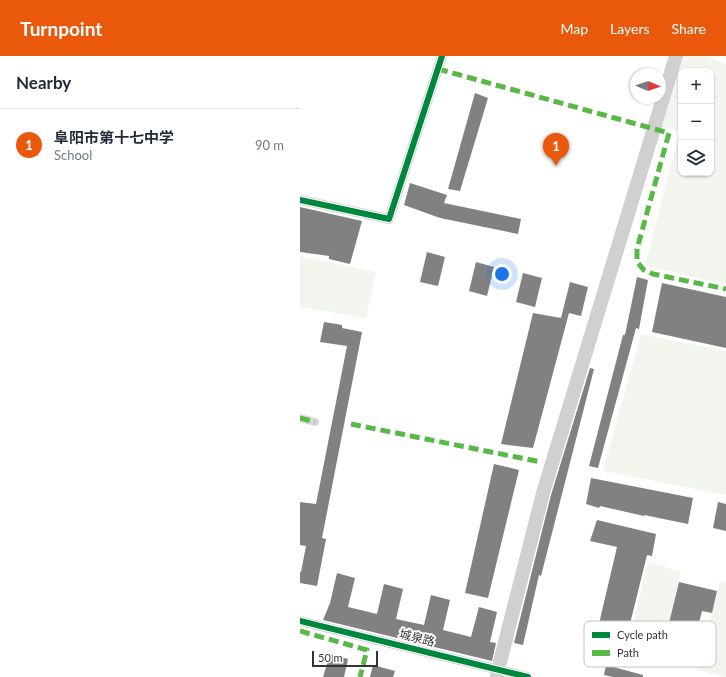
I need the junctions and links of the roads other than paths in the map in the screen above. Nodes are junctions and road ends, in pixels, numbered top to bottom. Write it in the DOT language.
graph roads {
  1 [pos="442,56"];
  2 [pos="676,56"];
  3 [pos="300,200"];
  4 [pos="300,418"];
  5 [pos="315,422"];
  6 [pos="300,621"];
  7 [pos="500,662"];
  8 [pos="528,677"];
  1 -- 3 [label="street"];
  2 -- 7 [label="main road"];
  4 -- 5 [label="street"];
  6 -- 8 [label="street, 城泉路"];
}
